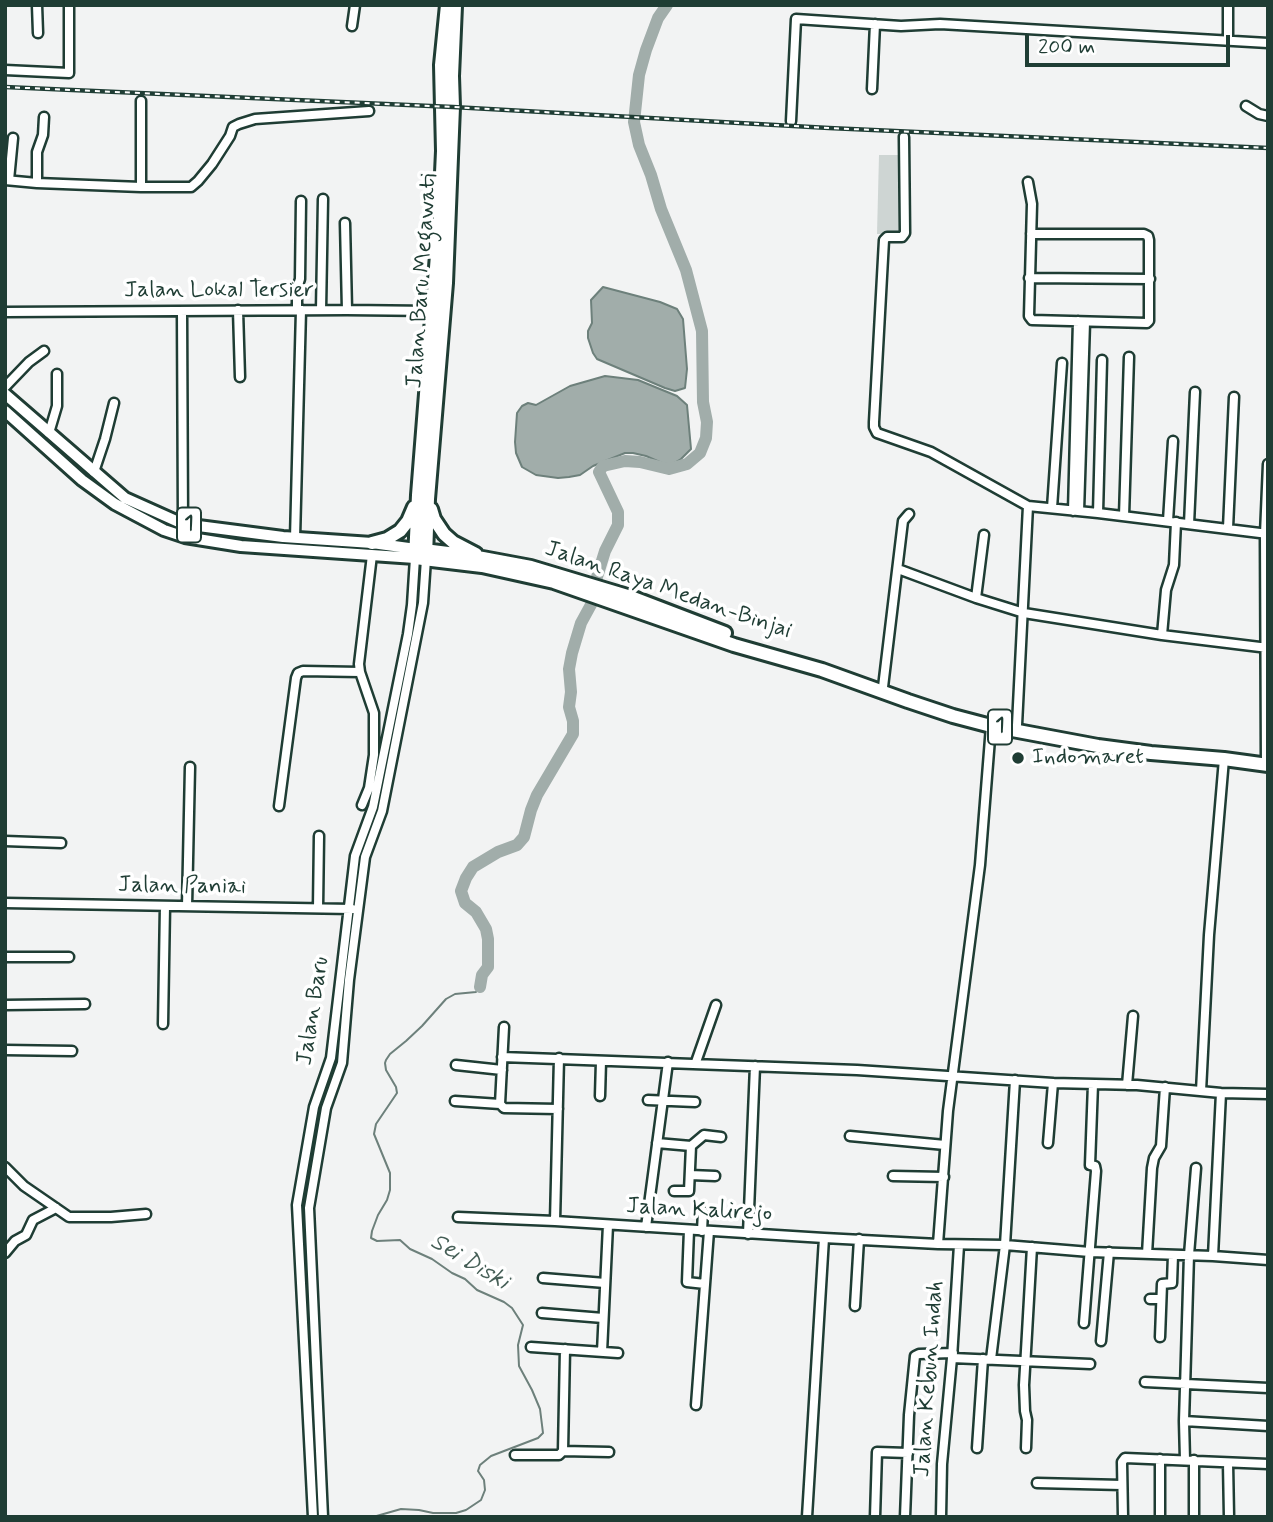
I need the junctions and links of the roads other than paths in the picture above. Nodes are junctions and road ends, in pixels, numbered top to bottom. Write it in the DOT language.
graph roads {
  1 [pos="37,5"];
  2 [pos="69,5"];
  3 [pos="355,5"];
  4 [pos="447,5"];
  5 [pos="455,5"];
  6 [pos="1228,5"];
  7 [pos="876,24"];
  8 [pos="352,26"];
  9 [pos="38,33"];
  10 [pos="1228,40"];
  11 [pos="1268,43"];
  12 [pos="5,70"];
  13 [pos="872,89"];
  14 [pos="141,101"];
  15 [pos="1246,106"];
  16 [pos="369,111"];
  17 [pos="1268,116"];
  18 [pos="44,117"];
  19 [pos="791,121"];
  20 [pos="904,137"];
  21 [pos="13,138"];
  22 [pos="7,180"];
  23 [pos="1028,182"];
  24 [pos="37,183"];
  25 [pos="141,187"];
  26 [pos="323,200"];
  27 [pos="301,201"];
  28 [pos="345,223"];
  29 [pos="1031,234"];
  30 [pos="1029,278"];
  31 [pos="1150,279"];
  32 [pos="437,307"];
  33 [pos="238,310"];
  34 [pos="299,310"];
  35 [pos="321,310"];
  36 [pos="347,310"];
  37 [pos="182,311"];
  38 [pos="5,312"];
  39 [pos="1082,322"];
  40 [pos="44,351"];
  41 [pos="1129,357"];
  42 [pos="1102,360"];
  43 [pos="1062,363"];
  44 [pos="57,374"];
  45 [pos="240,377"];
  46 [pos="5,387"];
  47 [pos="1195,392"];
  48 [pos="5,394"];
  49 [pos="1234,397"];
  50 [pos="114,403"];
  51 [pos="5,411"];
  52 [pos="49,433"];
  53 [pos="1173,440"];
  54 [pos="1268,464"];
  55 [pos="94,472"];
  56 [pos="423,497"];
  57 [pos="1028,506"];
  58 [pos="1052,508"];
  59 [pos="1076,511"];
  60 [pos="1098,513"];
  61 [pos="909,514"];
  62 [pos="1124,516"];
  63 [pos="1172,522"];
  64 [pos="183,524"];
  65 [pos="1189,524"];
  66 [pos="1228,528"];
  67 [pos="1266,534"];
  68 [pos="984,535"];
  69 [pos="295,538"];
  70 [pos="372,549"];
  71 [pos="421,554"];
  72 [pos="485,558"];
  73 [pos="898,569"];
  74 [pos="574,584"];
  75 [pos="976,598"];
  76 [pos="630,602"];
  77 [pos="1024,612"];
  78 [pos="1162,635"];
  79 [pos="1267,648"];
  80 [pos="360,672"];
  81 [pos="883,687"];
  82 [pos="1017,725"];
  83 [pos="991,726"];
  84 [pos="1030,731"];
  85 [pos="1224,759"];
  86 [pos="1267,762"];
  87 [pos="190,767"];
  88 [pos="379,769"];
  89 [pos="362,805"];
  90 [pos="279,806"];
  91 [pos="319,836"];
  92 [pos="5,841"];
  93 [pos="61,843"];
  94 [pos="5,903"];
  95 [pos="165,905"];
  96 [pos="187,906"];
  97 [pos="318,908"];
  98 [pos="348,909"];
  99 [pos="358,910"];
  100 [pos="5,957"];
  101 [pos="69,957"];
  102 [pos="85,1004"];
  103 [pos="5,1005"];
  104 [pos="716,1005"];
  105 [pos="1133,1016"];
  106 [pos="163,1024"];
  107 [pos="504,1027"];
  108 [pos="5,1050"];
  109 [pos="72,1051"];
  110 [pos="502,1057"];
  111 [pos="559,1058"];
  112 [pos="601,1061"];
  113 [pos="668,1062"];
  114 [pos="696,1062"];
  115 [pos="456,1065"];
  116 [pos="755,1066"];
  117 [pos="502,1070"];
  118 [pos="953,1075"];
  119 [pos="1015,1080"];
  120 [pos="1053,1083"];
  121 [pos="1093,1084"];
  122 [pos="1127,1085"];
  123 [pos="1165,1087"];
  124 [pos="1201,1091"];
  125 [pos="1221,1093"];
  126 [pos="1268,1094"];
  127 [pos="600,1096"];
  128 [pos="648,1100"];
  129 [pos="663,1100"];
  130 [pos="455,1101"];
  131 [pos="695,1102"];
  132 [pos="500,1104"];
  133 [pos="558,1109"];
  134 [pos="850,1136"];
  135 [pos="722,1137"];
  136 [pos="657,1143"];
  137 [pos="1048,1143"];
  138 [pos="945,1144"];
  139 [pos="691,1146"];
  140 [pos="5,1167"];
  141 [pos="1196,1168"];
  142 [pos="690,1175"];
  143 [pos="715,1176"];
  144 [pos="893,1176"];
  145 [pos="944,1177"];
  146 [pos="674,1191"];
  147 [pos="55,1207"];
  148 [pos="703,1211"];
  149 [pos="146,1214"];
  150 [pos="458,1217"];
  151 [pos="555,1221"];
  152 [pos="608,1225"];
  153 [pos="646,1227"];
  154 [pos="689,1230"];
  155 [pos="705,1231"];
  156 [pos="748,1234"];
  157 [pos="824,1238"];
  158 [pos="859,1239"];
  159 [pos="938,1244"];
  160 [pos="959,1245"];
  161 [pos="1005,1245"];
  162 [pos="1032,1247"];
  163 [pos="1090,1252"];
  164 [pos="1109,1252"];
  165 [pos="5,1253"];
  166 [pos="1147,1254"];
  167 [pos="1173,1255"];
  168 [pos="1189,1255"];
  169 [pos="1213,1256"];
  170 [pos="1268,1260"];
  171 [pos="543,1278"];
  172 [pos="605,1283"];
  173 [pos="705,1283"];
  174 [pos="1150,1299"];
  175 [pos="1161,1300"];
  176 [pos="855,1306"];
  177 [pos="542,1313"];
  178 [pos="603,1318"];
  179 [pos="1084,1323"];
  180 [pos="1160,1337"];
  181 [pos="1101,1341"];
  182 [pos="531,1347"];
  183 [pos="565,1349"];
  184 [pos="602,1352"];
  185 [pos="618,1353"];
  186 [pos="953,1356"];
  187 [pos="987,1359"];
  188 [pos="1026,1361"];
  189 [pos="1090,1364"];
  190 [pos="1145,1382"];
  191 [pos="1186,1384"];
  192 [pos="1268,1388"];
  193 [pos="696,1405"];
  194 [pos="1184,1422"];
  195 [pos="1268,1426"];
  196 [pos="977,1448"];
  197 [pos="1026,1448"];
  198 [pos="563,1451"];
  199 [pos="609,1452"];
  200 [pos="908,1453"];
  201 [pos="515,1455"];
  202 [pos="1160,1459"];
  203 [pos="1190,1460"];
  204 [pos="1228,1462"];
  205 [pos="1268,1464"];
  206 [pos="1037,1483"];
  207 [pos="1122,1485"];
  208 [pos="313,1517"];
  209 [pos="323,1517"];
  210 [pos="807,1517"];
  211 [pos="875,1517"];
  212 [pos="905,1517"];
  213 [pos="941,1517"];
  214 [pos="1123,1517"];
  215 [pos="1160,1517"];
  216 [pos="1194,1517"];
  217 [pos="1229,1517"];
  1 -- 9 [label="street"];
  2 -- 12 [label="street"];
  3 -- 8 [label="street"];
  4 -- 32 [label="highway, Jalan Baru Megawati"];
  5 -- 32 [label="highway, Jalan Baru Megawati"];
  6 -- 10 [label="street"];
  7 -- 10 [label="street"];
  7 -- 13 [label="street"];
  7 -- 19 [label="street"];
  10 -- 11 [label="street"];
  14 -- 25 [label="street"];
  15 -- 17 [label="street"];
  16 -- 25 [label="street"];
  18 -- 24 [label="street"];
  20 -- 57 [label="street"];
  21 -- 22 [label="street"];
  22 -- 24 [label="street"];
  23 -- 29 [label="street"];
  24 -- 25 [label="street"];
  26 -- 35 [label="street"];
  27 -- 34 [label="street"];
  28 -- 36 [label="street"];
  29 -- 30 [label="street"];
  29 -- 31 [label="street"];
  30 -- 31 [label="street"];
  30 -- 39 [label="street"];
  31 -- 39 [label="street"];
  32 -- 36 [label="street, Jalan Lokal Tersier"];
  32 -- 56 [label="highway, Jalan Baru Megawati"];
  33 -- 34 [label="street, Jalan Lokal Tersier"];
  33 -- 37 [label="street, Jalan Lokal Tersier"];
  33 -- 45 [label="street"];
  34 -- 35 [label="street, Jalan Lokal Tersier"];
  34 -- 69 [label="street"];
  35 -- 36 [label="street, Jalan Lokal Tersier"];
  37 -- 38 [label="street, Jalan Lokal Tersier"];
  37 -- 64 [label="street"];
  39 -- 59 [label="street"];
  40 -- 46 [label="street"];
  41 -- 62 [label="street"];
  42 -- 60 [label="street"];
  43 -- 58 [label="street"];
  44 -- 52 [label="street"];
  47 -- 65 [label="street"];
  48 -- 52 [label="main road, Jalan Raya Medan-Binjai / 1"];
  49 -- 66 [label="street"];
  50 -- 55 [label="street"];
  51 -- 70 [label="main road, Jalan Raya Medan-Binjai / 1"];
  52 -- 55 [label="main road, Jalan Raya Medan-Binjai / 1"];
  53 -- 63 [label="street"];
  54 -- 67 [label="street"];
  55 -- 64 [label="main road, Jalan Raya Medan-Binjai / 1"];
  56 -- 70 [label="highway"];
  56 -- 71 [label="highway, Jalan Baru Megawati"];
  56 -- 72 [label="highway"];
  57 -- 58 [label="street"];
  57 -- 77 [label="street"];
  58 -- 59 [label="street"];
  59 -- 60 [label="street"];
  60 -- 62 [label="street"];
  61 -- 73 [label="street"];
  62 -- 63 [label="street"];
  63 -- 65 [label="street"];
  63 -- 78 [label="street"];
  64 -- 69 [label="main road, Jalan Raya Medan-Binjai / 1"];
  65 -- 66 [label="street"];
  66 -- 67 [label="street"];
  67 -- 79 [label="street"];
  68 -- 75 [label="street"];
  69 -- 70 [label="main road, Jalan Raya Medan-Binjai / 1"];
  70 -- 71 [label="main road, Jalan Raya Medan-Binjai / 1"];
  70 -- 80 [label="street"];
  71 -- 72 [label="highway, Jalan Raya Medan-Binjai / 1"];
  71 -- 74 [label="highway, Jalan Raya Medan-Binjai / 1"];
  71 -- 88 [label="street, Jalan Baru"];
  72 -- 74 [label="highway, Jalan Raya Medan-Binjai / 1"];
  73 -- 75 [label="street"];
  73 -- 81 [label="street"];
  74 -- 76 [label="highway, Jalan Raya Medan-Binjai / 1"];
  75 -- 77 [label="street"];
  76 -- 81 [label="highway, Jalan Raya Medan-Binjai / 1"];
  76 -- 83 [label="highway, Jalan Raya Medan-Binjai / 1"];
  77 -- 78 [label="street"];
  77 -- 82 [label="street"];
  78 -- 79 [label="street"];
  79 -- 86 [label="street"];
  80 -- 88 [label="street"];
  80 -- 90 [label="street"];
  81 -- 82 [label="highway, Jalan Raya Medan-Binjai / 1"];
  82 -- 84 [label="highway, Jalan Raya Medan-Binjai / 1"];
  83 -- 84 [label="highway, Jalan Raya Medan-Binjai / 1"];
  83 -- 118 [label="street"];
  84 -- 85 [label="highway, Jalan Raya Medan-Binjai / 1"];
  84 -- 86 [label="highway, Jalan Raya Medan-Binjai / 1"];
  85 -- 86 [label="highway, Jalan Raya Medan-Binjai / 1"];
  85 -- 124 [label="street"];
  87 -- 96 [label="street"];
  88 -- 89 [label="street"];
  88 -- 98 [label="street, Jalan Baru"];
  88 -- 99 [label="street, Jalan Baru"];
  91 -- 97 [label="street"];
  92 -- 93 [label="street"];
  94 -- 95 [label="street, Jalan Paniai"];
  95 -- 96 [label="street, Jalan Paniai"];
  95 -- 106 [label="street"];
  96 -- 97 [label="street, Jalan Paniai"];
  97 -- 98 [label="street, Jalan Paniai"];
  98 -- 99 [label="street, Jalan Paniai"];
  98 -- 208 [label="street, Jalan Baru"];
  99 -- 209 [label="street, Jalan Baru"];
  100 -- 101 [label="street"];
  102 -- 103 [label="street"];
  104 -- 114 [label="street"];
  105 -- 122 [label="street"];
  107 -- 110 [label="street"];
  108 -- 109 [label="street"];
  110 -- 111 [label="street"];
  110 -- 117 [label="street"];
  111 -- 112 [label="street"];
  111 -- 133 [label="street"];
  112 -- 113 [label="street"];
  112 -- 127 [label="street"];
  113 -- 114 [label="street"];
  113 -- 129 [label="street"];
  114 -- 116 [label="street"];
  115 -- 117 [label="street"];
  116 -- 118 [label="street"];
  116 -- 156 [label="street"];
  117 -- 132 [label="street"];
  118 -- 119 [label="street"];
  118 -- 138 [label="street"];
  119 -- 120 [label="street"];
  119 -- 161 [label="street"];
  120 -- 121 [label="street"];
  120 -- 137 [label="street"];
  121 -- 122 [label="street"];
  121 -- 163 [label="street"];
  122 -- 123 [label="street"];
  123 -- 124 [label="street"];
  123 -- 166 [label="street"];
  124 -- 125 [label="street"];
  125 -- 126 [label="street"];
  125 -- 169 [label="street"];
  128 -- 129 [label="street"];
  129 -- 131 [label="street"];
  129 -- 136 [label="street"];
  130 -- 132 [label="street"];
  132 -- 133 [label="street"];
  133 -- 151 [label="street"];
  134 -- 138 [label="street"];
  135 -- 139 [label="street"];
  136 -- 139 [label="street"];
  136 -- 153 [label="street"];
  138 -- 145 [label="street"];
  139 -- 142 [label="street"];
  140 -- 147 [label="street"];
  141 -- 168 [label="street"];
  142 -- 143 [label="street"];
  142 -- 146 [label="street"];
  144 -- 145 [label="street"];
  145 -- 159 [label="street"];
  147 -- 149 [label="street"];
  147 -- 165 [label="street"];
  148 -- 155 [label="street"];
  150 -- 151 [label="street, Jalan Kalirejo"];
  151 -- 152 [label="street, Jalan Kalirejo"];
  152 -- 153 [label="street, Jalan Kalirejo"];
  152 -- 172 [label="street"];
  153 -- 154 [label="street, Jalan Kalirejo"];
  154 -- 155 [label="street, Jalan Kalirejo"];
  154 -- 173 [label="street"];
  155 -- 156 [label="street, Jalan Kalirejo"];
  155 -- 173 [label="street"];
  156 -- 157 [label="street, Jalan Kalirejo"];
  157 -- 158 [label="street, Jalan Kalirejo"];
  157 -- 210 [label="street"];
  158 -- 159 [label="street, Jalan Kalirejo"];
  158 -- 176 [label="street"];
  159 -- 160 [label="street, Jalan Kalirejo"];
  160 -- 161 [label="street, Jalan Kalirejo"];
  160 -- 186 [label="street, Jalan Kebun Indah"];
  161 -- 162 [label="street, Jalan Kalirejo"];
  161 -- 187 [label="street"];
  162 -- 163 [label="street, Jalan Kalirejo"];
  162 -- 188 [label="street"];
  163 -- 164 [label="street, Jalan Kalirejo"];
  163 -- 179 [label="street"];
  164 -- 166 [label="street, Jalan Kalirejo"];
  164 -- 181 [label="street"];
  166 -- 167 [label="street, Jalan Kalirejo"];
  167 -- 168 [label="street, Jalan Kalirejo"];
  167 -- 175 [label="street"];
  168 -- 169 [label="street, Jalan Kalirejo"];
  168 -- 191 [label="street"];
  169 -- 170 [label="street, Jalan Kalirejo"];
  171 -- 172 [label="street"];
  172 -- 178 [label="street"];
  173 -- 193 [label="street"];
  174 -- 175 [label="street"];
  175 -- 180 [label="street"];
  177 -- 178 [label="street"];
  178 -- 184 [label="street"];
  182 -- 183 [label="street"];
  183 -- 184 [label="street"];
  183 -- 198 [label="street"];
  184 -- 185 [label="street"];
  186 -- 187 [label="street"];
  186 -- 200 [label="street"];
  186 -- 213 [label="street, Jalan Kebun Indah"];
  187 -- 188 [label="street"];
  187 -- 196 [label="street"];
  188 -- 189 [label="street"];
  188 -- 197 [label="street"];
  190 -- 191 [label="street"];
  191 -- 192 [label="street"];
  191 -- 194 [label="street"];
  194 -- 195 [label="street"];
  194 -- 203 [label="street"];
  198 -- 199 [label="street"];
  198 -- 201 [label="street"];
  200 -- 211 [label="street"];
  200 -- 212 [label="street"];
  202 -- 203 [label="street"];
  202 -- 207 [label="street"];
  202 -- 215 [label="street"];
  203 -- 204 [label="street"];
  203 -- 216 [label="street"];
  204 -- 205 [label="street"];
  204 -- 217 [label="street"];
  206 -- 207 [label="street"];
  207 -- 214 [label="street"];
}
